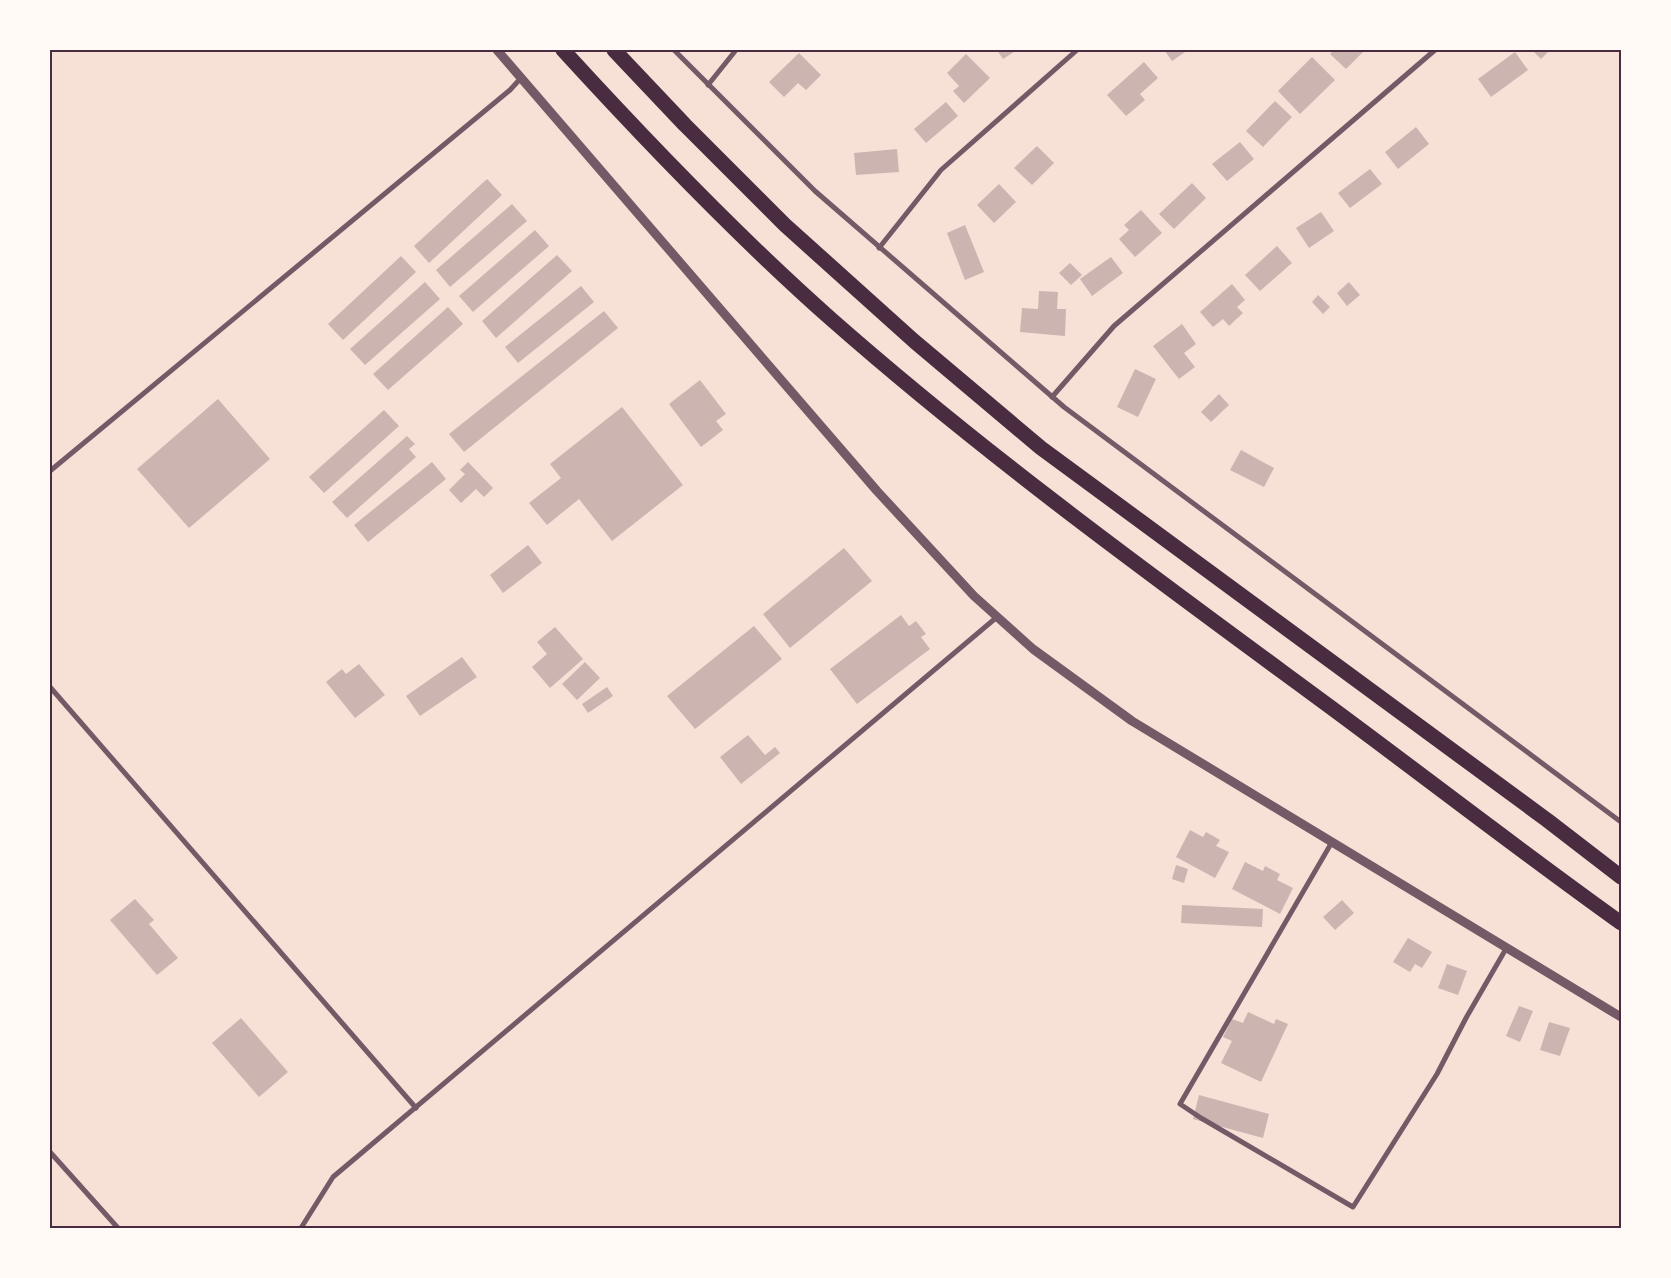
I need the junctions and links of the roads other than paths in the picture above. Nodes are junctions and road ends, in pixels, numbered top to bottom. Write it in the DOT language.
graph roads {
  1 [pos="497,50"];
  2 [pos="562,50"];
  3 [pos="614,50"];
  4 [pos="674,50"];
  5 [pos="736,50"];
  6 [pos="1078,50"];
  7 [pos="1435,50"];
  8 [pos="521,78"];
  9 [pos="708,84"];
  10 [pos="879,248"];
  11 [pos="1052,397"];
  12 [pos="50,472"];
  13 [pos="997,617"];
  14 [pos="50,687"];
  15 [pos="1621,822"];
  16 [pos="1332,842"];
  17 [pos="1621,877"];
  18 [pos="1621,923"];
  19 [pos="1507,948"];
  20 [pos="1621,1017"];
  21 [pos="416,1108"];
  22 [pos="50,1152"];
  23 [pos="118,1228"];
  24 [pos="301,1228"];
  1 -- 8 [label="street"];
  2 -- 18 [label="highway"];
  3 -- 17 [label="highway"];
  4 -- 9 [label="street"];
  5 -- 9 [label="street"];
  6 -- 10 [label="street"];
  7 -- 11 [label="street"];
  8 -- 12 [label="street"];
  8 -- 13 [label="street"];
  9 -- 10 [label="street"];
  10 -- 11 [label="street"];
  11 -- 15 [label="street"];
  13 -- 16 [label="street"];
  13 -- 21 [label="street"];
  14 -- 21 [label="street"];
  16 -- 19 [label="street"];
  16 -- 19 [label="street"];
  19 -- 20 [label="street"];
  21 -- 24 [label="street"];
  22 -- 23 [label="street"];
}
